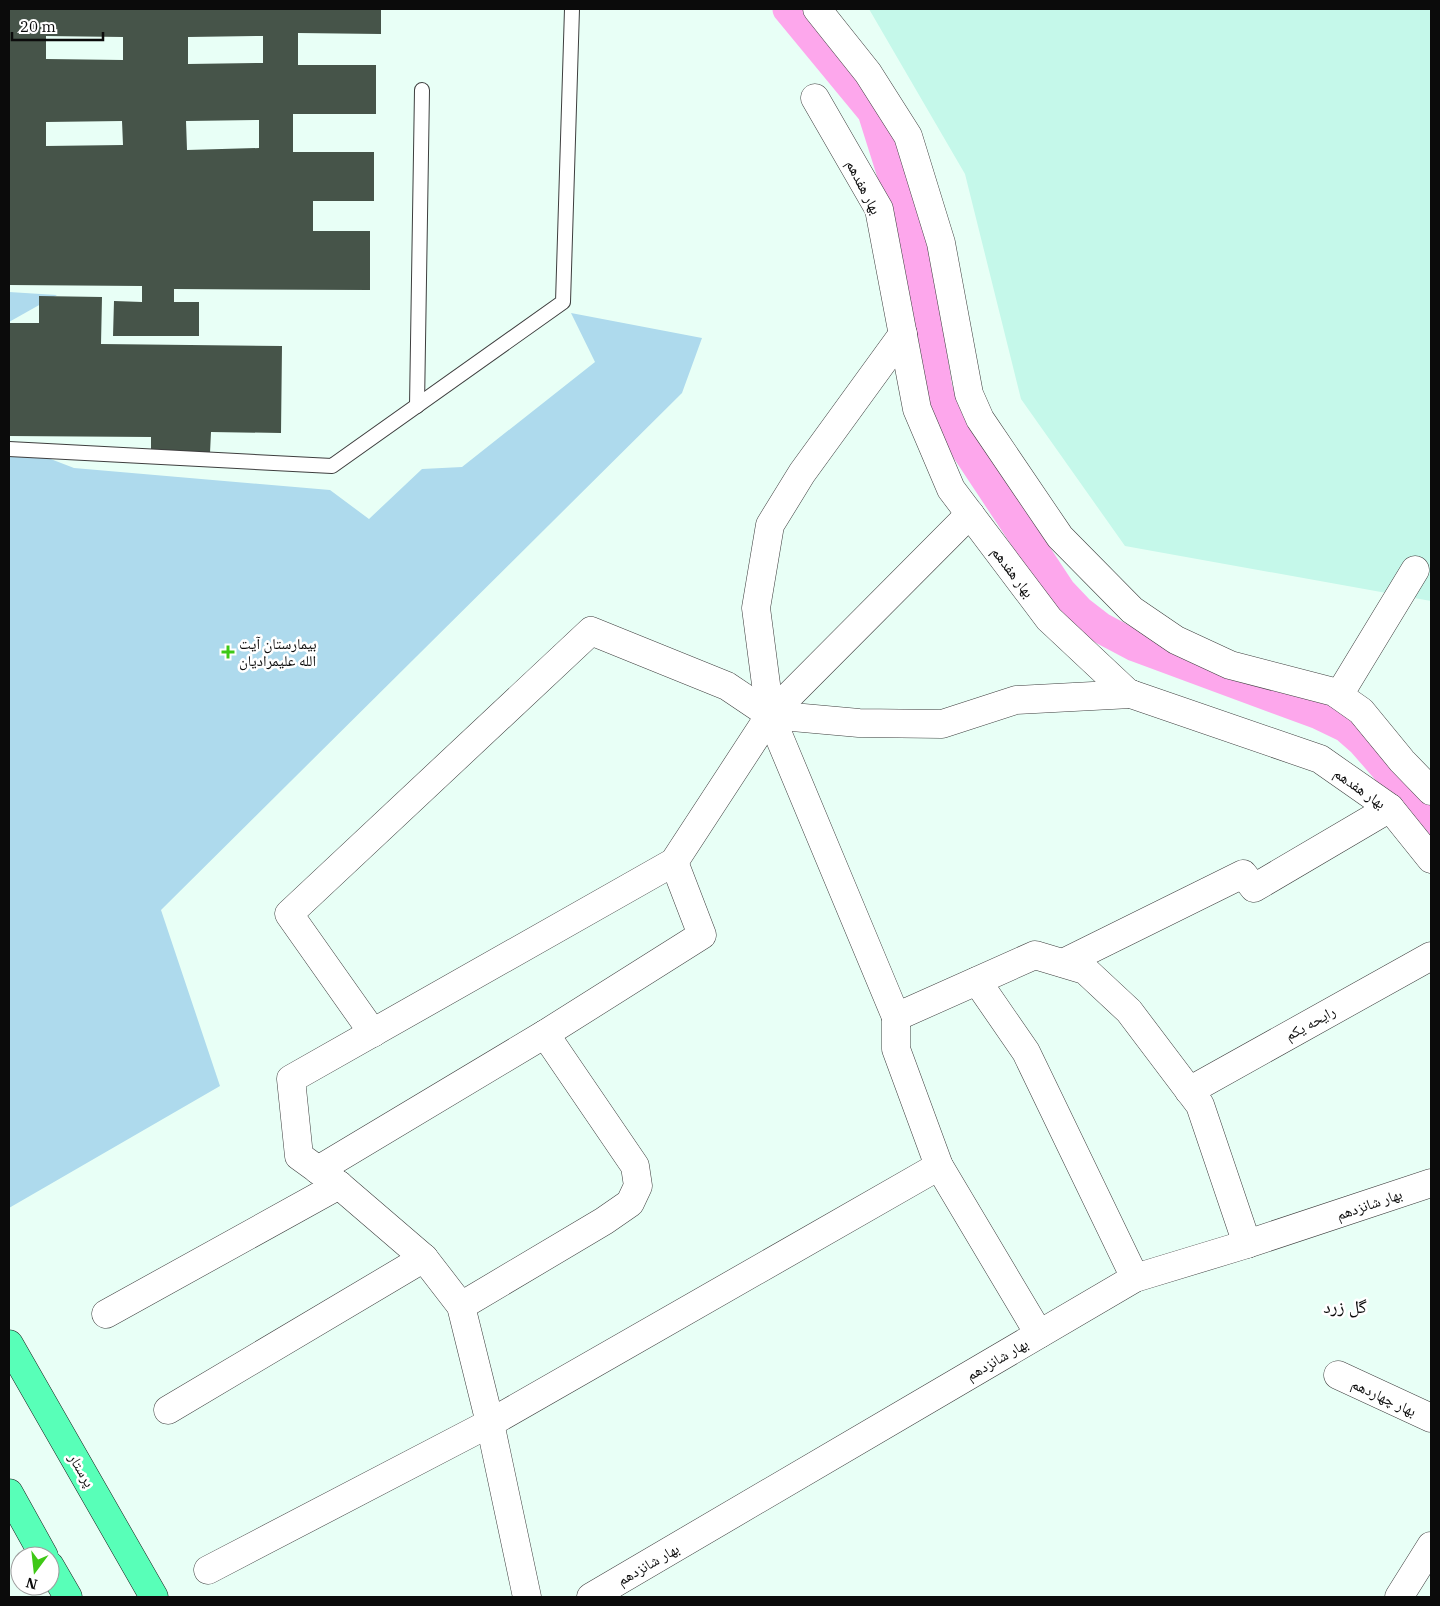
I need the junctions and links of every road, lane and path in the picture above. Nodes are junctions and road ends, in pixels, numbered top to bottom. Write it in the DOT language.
graph roads {
  1 [pos="572,9"];
  2 [pos="817,9"];
  3 [pos="422,90"];
  4 [pos="815,98"];
  5 [pos="902,334"];
  6 [pos="417,406"];
  7 [pos="9,450"];
  8 [pos="970,514"];
  9 [pos="1415,570"];
  10 [pos="1131,694"];
  11 [pos="1339,695"];
  12 [pos="770,715"];
  13 [pos="1431,791"];
  14 [pos="1390,808"];
  15 [pos="1431,859"];
  16 [pos="674,862"];
  17 [pos="1431,956"];
  18 [pos="1062,963"];
  19 [pos="976,981"];
  20 [pos="896,1017"];
  21 [pos="374,1033"];
  22 [pos="545,1034"];
  23 [pos="1189,1091"];
  24 [pos="939,1166"];
  25 [pos="328,1178"];
  26 [pos="1431,1183"];
  27 [pos="1248,1244"];
  28 [pos="424,1258"];
  29 [pos="1135,1278"];
  30 [pos="461,1306"];
  31 [pos="106,1314"];
  32 [pos="1039,1334"];
  33 [pos="9,1344"];
  34 [pos="1338,1375"];
  35 [pos="168,1410"];
  36 [pos="1431,1418"];
  37 [pos="490,1423"];
  38 [pos="9,1493"];
  39 [pos="38,1546"];
  40 [pos="1431,1546"];
  41 [pos="208,1570"];
  42 [pos="60,1583"];
  43 [pos="68,1597"];
  44 [pos="154,1597"];
  45 [pos="527,1597"];
  46 [pos="591,1597"];
  47 [pos="1399,1597"];
  1 -- 6 [label="lane"];
  2 -- 11 [label="street"];
  3 -- 6 [label="lane"];
  4 -- 5 [label="street, بهار هفدهم"];
  5 -- 8 [label="street, بهار هفدهم"];
  5 -- 12 [label="street"];
  6 -- 7 [label="lane"];
  8 -- 10 [label="street, بهار هفدهم"];
  8 -- 12 [label="street"];
  9 -- 11 [label="street"];
  10 -- 12 [label="street"];
  10 -- 14 [label="street, بهار هفدهم"];
  11 -- 13 [label="street"];
  12 -- 16 [label="street"];
  12 -- 20 [label="street"];
  12 -- 21 [label="street"];
  14 -- 15 [label="street, بهار هفدهم"];
  14 -- 18 [label="street"];
  16 -- 21 [label="street"];
  16 -- 22 [label="street"];
  17 -- 23 [label="street, رایحه یکم"];
  18 -- 19 [label="street"];
  18 -- 23 [label="street"];
  19 -- 20 [label="street"];
  19 -- 29 [label="street"];
  20 -- 24 [label="street"];
  21 -- 25 [label="street"];
  22 -- 25 [label="street"];
  22 -- 30 [label="street"];
  23 -- 27 [label="street"];
  24 -- 32 [label="street"];
  24 -- 37 [label="street"];
  25 -- 28 [label="street"];
  25 -- 31 [label="street"];
  26 -- 27 [label="street, بهار شانزدهم"];
  27 -- 29 [label="street, بهار شانزدهم"];
  28 -- 30 [label="street"];
  28 -- 35 [label="street"];
  29 -- 32 [label="street, بهار شانزدهم"];
  30 -- 37 [label="street"];
  32 -- 46 [label="street, بهار شانزدهم"];
  33 -- 44 [label="main road, پرستار"];
  34 -- 36 [label="street, بهار چهاردهم"];
  37 -- 41 [label="street"];
  37 -- 45 [label="street"];
  38 -- 39 [label="main road"];
  40 -- 47 [label="street"];
  42 -- 43 [label="main road"];
}
